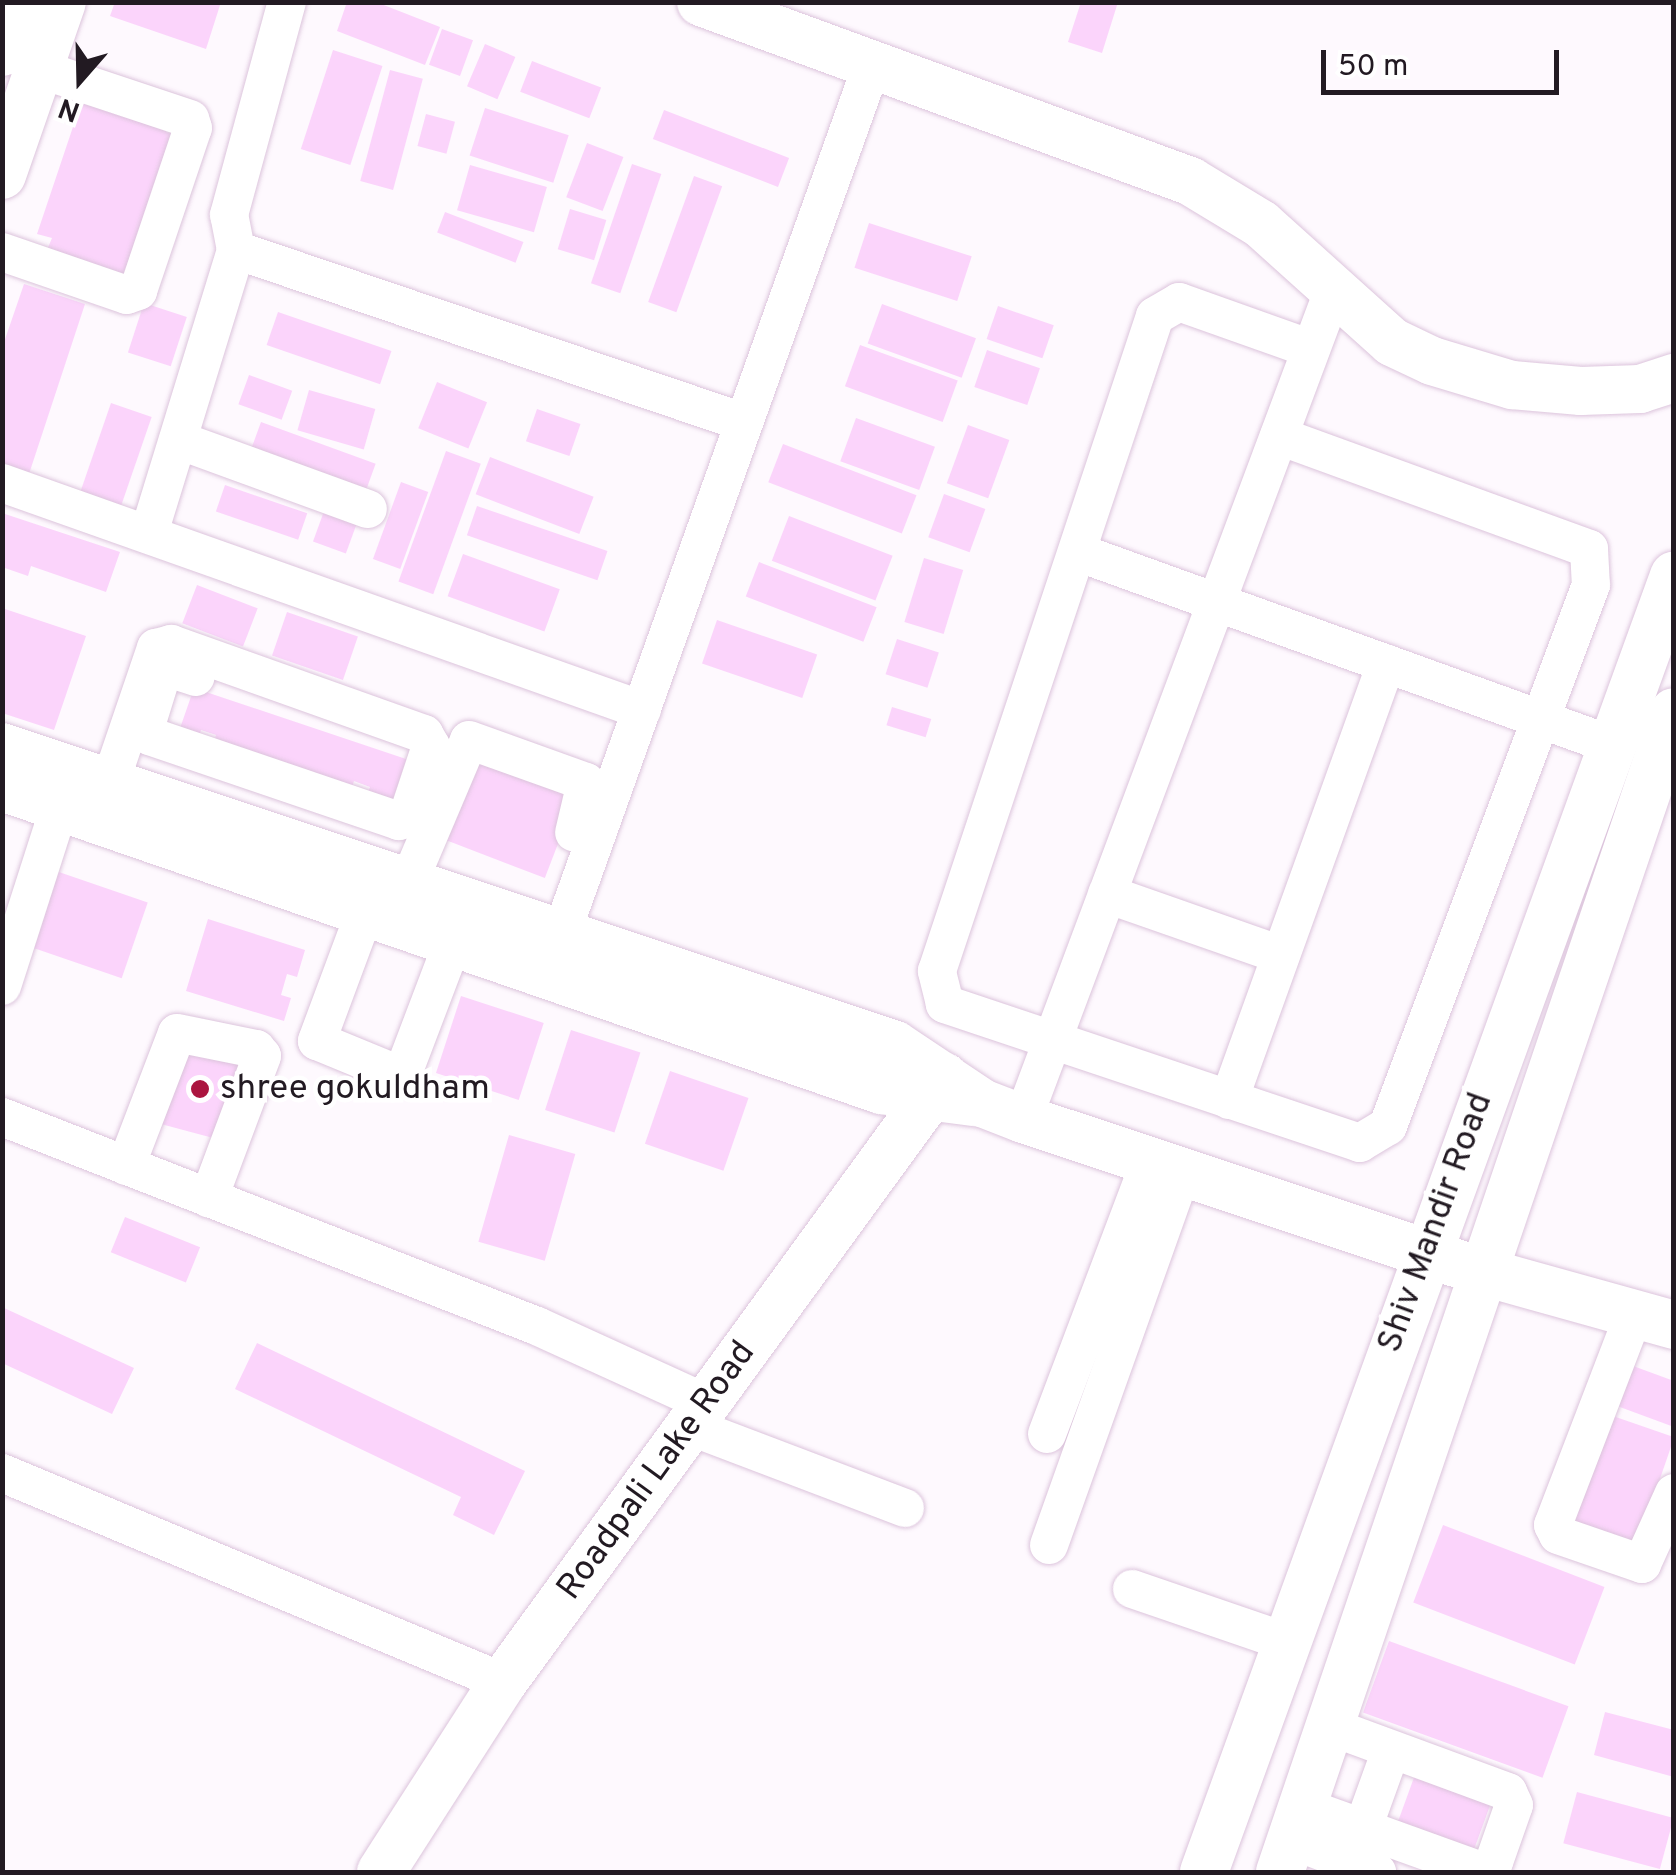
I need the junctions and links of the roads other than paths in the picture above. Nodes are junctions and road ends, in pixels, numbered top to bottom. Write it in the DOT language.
graph roads {
  1 [pos="20,2"];
  2 [pos="62,2"];
  3 [pos="287,2"];
  4 [pos="702,2"];
  5 [pos="22,60"];
  6 [pos="873,62"];
  7 [pos="2,175"];
  8 [pos="236,250"];
  9 [pos="2,252"];
  10 [pos="1332,291"];
  11 [pos="1311,349"];
  12 [pos="1674,378"];
  13 [pos="740,421"];
  14 [pos="1279,436"];
  15 [pos="178,440"];
  16 [pos="2,483"];
  17 [pos="368,509"];
  18 [pos="149,533"];
  19 [pos="1077,552"];
  20 [pos="1674,576"];
  21 [pos="1217,602"];
  22 [pos="1386,663"];
  23 [pos="196,677"];
  24 [pos="642,710"];
  25 [pos="1674,712"];
  26 [pos="1541,720"];
  27 [pos="1612,745"];
  28 [pos="2,747"];
  29 [pos="2,786"];
  30 [pos="80,786"];
  31 [pos="408,884"];
  32 [pos="1107,894"];
  33 [pos="366,910"];
  34 [pos="454,940"];
  35 [pos="549,945"];
  36 [pos="1282,956"];
  37 [pos="2,986"];
  38 [pos="1053,1040"];
  39 [pos="969,1100"];
  40 [pos="1230,1100"];
  41 [pos="2,1117"];
  42 [pos="126,1166"];
  43 [pos="1166,1166"];
  44 [pos="209,1198"];
  45 [pos="1426,1252"];
  46 [pos="1484,1272"];
  47 [pos="1654,1319"];
  48 [pos="697,1415"];
  49 [pos="1047,1434"];
  50 [pos="2,1473"];
  51 [pos="1674,1493"];
  52 [pos="905,1508"];
  53 [pos="1049,1546"];
  54 [pos="1132,1589"];
  55 [pos="1287,1642"];
  56 [pos="503,1682"];
  57 [pos="1326,1726"];
  58 [pos="1390,1753"];
  59 [pos="1362,1828"];
  60 [pos="1291,1840"];
  61 [pos="1336,1866"];
  62 [pos="381,1872"];
  63 [pos="1204,1872"];
  64 [pos="1377,1872"];
  1 -- 5 [label="street"];
  2 -- 5 [label="street"];
  3 -- 8 [label="street"];
  4 -- 6 [label="street"];
  5 -- 7 [label="street"];
  5 -- 9 [label="street"];
  6 -- 10 [label="street"];
  6 -- 13 [label="street"];
  8 -- 13 [label="street"];
  8 -- 15 [label="street"];
  10 -- 11 [label="street"];
  10 -- 12 [label="street"];
  11 -- 14 [label="street"];
  11 -- 19 [label="street"];
  13 -- 24 [label="street"];
  14 -- 21 [label="street"];
  14 -- 26 [label="street"];
  15 -- 17 [label="street"];
  15 -- 18 [label="street"];
  16 -- 18 [label="street"];
  18 -- 24 [label="street"];
  19 -- 21 [label="street"];
  19 -- 38 [label="street"];
  20 -- 27 [label="street, Shiv Mandir Road"];
  21 -- 22 [label="street"];
  21 -- 32 [label="street"];
  22 -- 26 [label="street"];
  22 -- 36 [label="street"];
  23 -- 30 [label="street"];
  24 -- 35 [label="street"];
  25 -- 46 [label="street, Shiv Mandir Road"];
  26 -- 27 [label="street"];
  26 -- 40 [label="street"];
  27 -- 45 [label="street, Shiv Mandir Road"];
  28 -- 30 [label="street"];
  29 -- 30 [label="street"];
  30 -- 31 [label="street"];
  30 -- 33 [label="street"];
  30 -- 37 [label="street"];
  31 -- 35 [label="street"];
  31 -- 35 [label="street"];
  32 -- 36 [label="street"];
  32 -- 38 [label="street"];
  33 -- 34 [label="street"];
  33 -- 34 [label="street"];
  34 -- 35 [label="street"];
  35 -- 39 [label="street"];
  36 -- 40 [label="street"];
  38 -- 39 [label="street"];
  38 -- 40 [label="street"];
  39 -- 43 [label="street"];
  39 -- 48 [label="street, Roadpali Lake Road"];
  41 -- 42 [label="street"];
  42 -- 44 [label="street"];
  42 -- 44 [label="street"];
  43 -- 45 [label="street"];
  43 -- 49 [label="street"];
  43 -- 53 [label="street"];
  44 -- 48 [label="street"];
  45 -- 46 [label="street"];
  45 -- 55 [label="street, Shiv Mandir Road"];
  46 -- 47 [label="street"];
  46 -- 57 [label="street, Shiv Mandir Road"];
  47 -- 51 [label="street"];
  48 -- 52 [label="street"];
  48 -- 56 [label="street, Roadpali Lake Road"];
  50 -- 56 [label="street"];
  54 -- 55 [label="street"];
  55 -- 63 [label="street, Shiv Mandir Road"];
  56 -- 62 [label="street, Roadpali Lake Road"];
  57 -- 58 [label="street"];
  57 -- 60 [label="street, Shiv Mandir Road"];
  58 -- 59 [label="street"];
  58 -- 59 [label="street"];
  59 -- 60 [label="street"];
  60 -- 61 [label="street"];
  61 -- 64 [label="street"];
}
